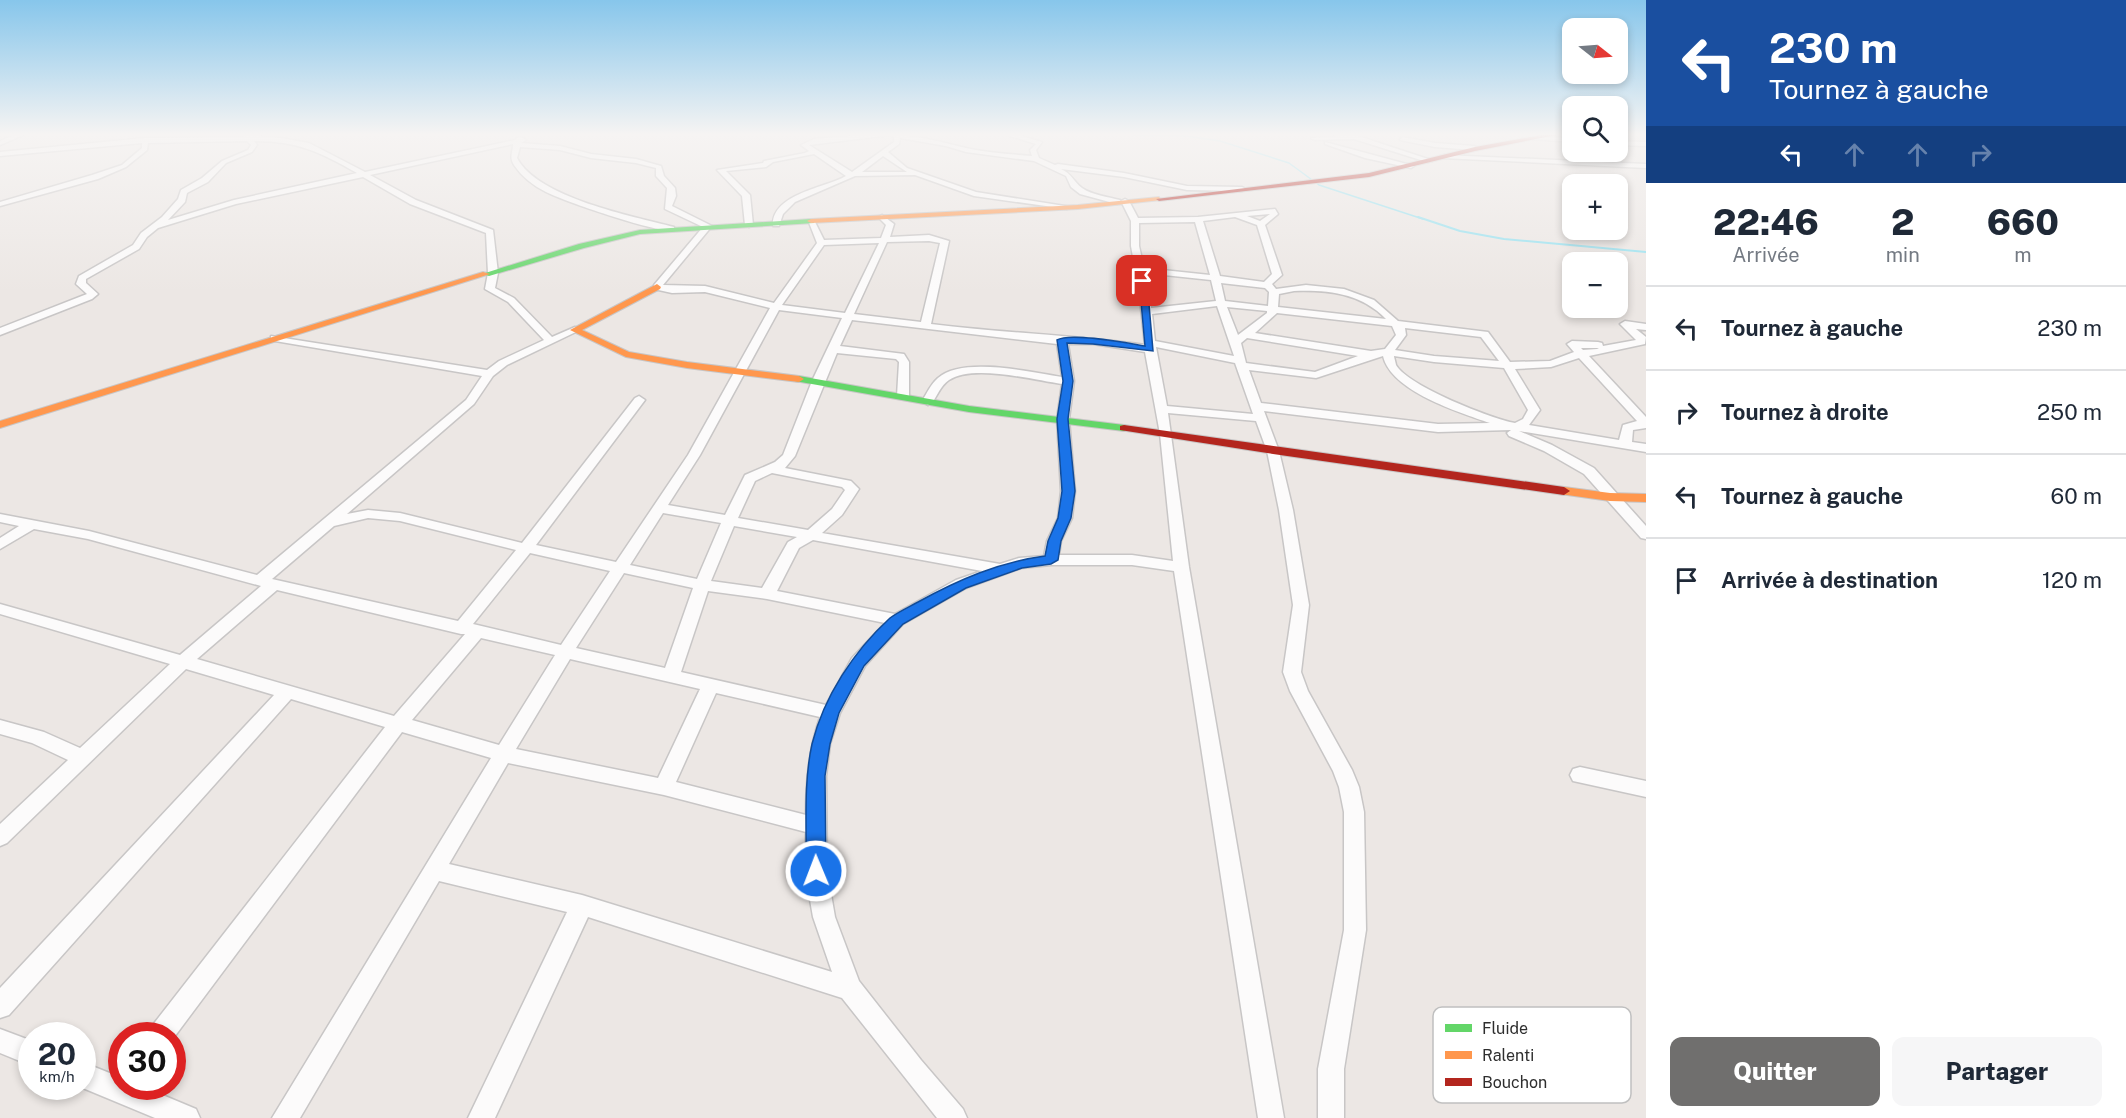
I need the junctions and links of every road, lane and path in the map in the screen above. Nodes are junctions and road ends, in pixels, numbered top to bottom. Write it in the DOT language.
graph roads {
  1 [pos="60,187"];
  2 [pos="192,187"];
  3 [pos="306,187"];
  4 [pos="387,187"];
  5 [pos="548,187"];
  6 [pos="670,187"];
  7 [pos="738,187"];
  8 [pos="826,187"];
  9 [pos="961,187"];
  10 [pos="1077,187"];
  11 [pos="1183,187"];
  12 [pos="1259,187"];
  13 [pos="1242,189"];
  14 [pos="1121,202"];
  15 [pos="0,204"];
  16 [pos="1067,207"];
  17 [pos="1236,215"];
  18 [pos="882,217"];
  19 [pos="1198,219"];
  20 [pos="1135,221"];
  21 [pos="811,222"];
  22 [pos="776,224"];
  23 [pos="1261,224"];
  24 [pos="749,225"];
  25 [pos="158,226"];
  26 [pos="708,226"];
  27 [pos="671,229"];
  28 [pos="883,241"];
  29 [pos="821,243"];
  30 [pos="1140,270"];
  31 [pos="494,273"];
  32 [pos="1216,279"];
  33 [pos="657,287"];
  34 [pos="1271,288"];
  35 [pos="1221,303"];
  36 [pos="777,307"];
  37 [pos="1274,310"];
  38 [pos="1146,312"];
  39 [pos="850,316"];
  40 [pos="1393,324"];
  41 [pos="925,326"];
  42 [pos="1646,327"];
  43 [pos="575,330"];
  44 [pos="0,332"];
  45 [pos="1246,335"];
  46 [pos="275,339"];
  47 [pos="1062,340"];
  48 [pos="550,341"];
  49 [pos="1236,342"];
  50 [pos="1150,346"];
  51 [pos="1642,346"];
  52 [pos="834,349"];
  53 [pos="1581,353"];
  54 [pos="1373,354"];
  55 [pos="1389,358"];
  56 [pos="1241,364"];
  57 [pos="1508,366"];
  58 [pos="739,372"];
  59 [pos="489,374"];
  60 [pos="818,381"];
  61 [pos="1068,381"];
  62 [pos="903,396"];
  63 [pos="639,400"];
  64 [pos="928,401"];
  65 [pos="1161,409"];
  66 [pos="1641,411"];
  67 [pos="1258,412"];
  68 [pos="1063,419"];
  69 [pos="1646,423"];
  70 [pos="0,425"];
  71 [pos="1508,427"];
  72 [pos="1166,434"];
  73 [pos="1625,445"];
  74 [pos="1646,448"];
  75 [pos="1273,452"];
  76 [pos="771,469"];
  77 [pos="1610,497"];
  78 [pos="1646,498"];
  79 [pos="659,508"];
  80 [pos="0,518"];
  81 [pos="730,519"];
  82 [pos="327,523"];
  83 [pos="32,524"];
  84 [pos="1646,535"];
  85 [pos="810,536"];
  86 [pos="0,544"];
  87 [pos="526,548"];
  88 [pos="1051,560"];
  89 [pos="622,566"];
  90 [pos="1181,567"];
  91 [pos="1002,570"];
  92 [pos="267,583"];
  93 [pos="702,585"];
  94 [pos="766,594"];
  95 [pos="0,609"];
  96 [pos="897,620"];
  97 [pos="469,630"];
  98 [pos="565,652"];
  99 [pos="183,662"];
  100 [pos="671,677"];
  101 [pos="710,686"];
  102 [pos="286,693"];
  103 [pos="831,713"];
  104 [pos="398,724"];
  105 [pos="0,727"];
  106 [pos="503,754"];
  107 [pos="83,758"];
  108 [pos="1580,775"];
  109 [pos="664,787"];
  110 [pos="1646,789"];
  111 [pos="815,826"];
  112 [pos="0,837"];
  113 [pos="434,870"];
  114 [pos="582,905"];
  115 [pos="850,989"];
  116 [pos="0,1006"];
  117 [pos="171,1022"];
  118 [pos="0,1041"];
  119 [pos="18,1048"];
  120 [pos="147,1100"];
  121 [pos="187,1118"];
  122 [pos="285,1118"];
  123 [pos="481,1118"];
  124 [pos="954,1118"];
  125 [pos="1271,1118"];
  126 [pos="1330,1118"];
  1 -- 15 [label="street"];
  2 -- 25 [label="street"];
  3 -- 25 [label="street"];
  4 -- 31 [label="street"];
  5 -- 27 [label="street"];
  6 -- 26 [label="street"];
  7 -- 24 [label="street"];
  8 -- 22 [label="street"];
  9 -- 16 [label="street"];
  10 -- 14 [label="street"];
  11 -- 13 [label="street"];
  12 -- 13 [label="street"];
  13 -- 14 [label="street"];
  14 -- 16 [label="street"];
  14 -- 20 [label="street"];
  16 -- 18 [label="street"];
  17 -- 19 [label="street"];
  17 -- 23 [label="street"];
  17 -- 23 [label="street"];
  18 -- 21 [label="street"];
  18 -- 28 [label="street"];
  19 -- 20 [label="street"];
  19 -- 32 [label="street"];
  20 -- 30 [label="street"];
  21 -- 22 [label="street"];
  21 -- 29 [label="street"];
  22 -- 24 [label="street"];
  23 -- 34 [label="street"];
  24 -- 26 [label="street"];
  25 -- 44 [label="street"];
  26 -- 27 [label="street"];
  26 -- 33 [label="street"];
  27 -- 31 [label="street"];
  28 -- 29 [label="street"];
  28 -- 39 [label="street"];
  28 -- 41 [label="street"];
  29 -- 36 [label="street"];
  30 -- 32 [label="street"];
  30 -- 38 [label="street"];
  31 -- 46 [label="street"];
  31 -- 48 [label="street"];
  32 -- 34 [label="street"];
  32 -- 35 [label="street"];
  33 -- 36 [label="street"];
  33 -- 43 [label="street"];
  34 -- 37 [label="street"];
  34 -- 40 [label="street"];
  35 -- 37 [label="street"];
  35 -- 38 [label="street"];
  35 -- 49 [label="street"];
  36 -- 39 [label="street"];
  36 -- 58 [label="street"];
  37 -- 40 [label="street"];
  37 -- 45 [label="street"];
  38 -- 50 [label="street"];
  39 -- 41 [label="street"];
  39 -- 52 [label="street"];
  40 -- 55 [label="street"];
  40 -- 57 [label="street"];
  41 -- 47 [label="street"];
  42 -- 51 [label="street"];
  43 -- 48 [label="street"];
  43 -- 58 [label="street"];
  45 -- 49 [label="street"];
  45 -- 54 [label="street"];
  46 -- 59 [label="street"];
  46 -- 70 [label="street"];
  47 -- 50 [label="street"];
  47 -- 61 [label="street"];
  48 -- 59 [label="street"];
  49 -- 56 [label="street"];
  50 -- 56 [label="street"];
  50 -- 65 [label="street"];
  51 -- 53 [label="street"];
  52 -- 60 [label="street"];
  52 -- 62 [label="street"];
  53 -- 57 [label="street"];
  53 -- 66 [label="street"];
  54 -- 55 [label="street"];
  54 -- 56 [label="street"];
  55 -- 57 [label="street"];
  55 -- 71 [label="street"];
  56 -- 67 [label="street"];
  57 -- 71 [label="street"];
  58 -- 60 [label="street"];
  58 -- 79 [label="street"];
  59 -- 82 [label="street"];
  60 -- 62 [label="street"];
  60 -- 76 [label="street"];
  61 -- 64 [label="street"];
  61 -- 68 [label="street"];
  62 -- 64 [label="street"];
  63 -- 87 [label="street"];
  64 -- 68 [label="street"];
  65 -- 67 [label="street"];
  65 -- 72 [label="street"];
  66 -- 69 [label="street"];
  67 -- 71 [label="street"];
  67 -- 75 [label="street"];
  68 -- 72 [label="street"];
  68 -- 88 [label="street"];
  69 -- 73 [label="street"];
  71 -- 73 [label="street"];
  71 -- 77 [label="street"];
  72 -- 75 [label="street"];
  72 -- 90 [label="street"];
  73 -- 74 [label="street"];
  75 -- 77 [label="street"];
  75 -- 126 [label="street"];
  76 -- 81 [label="street"];
  76 -- 85 [label="street"];
  77 -- 78 [label="street"];
  77 -- 84 [label="street"];
  79 -- 81 [label="street"];
  79 -- 89 [label="street"];
  80 -- 83 [label="street"];
  81 -- 85 [label="street"];
  81 -- 93 [label="street"];
  82 -- 87 [label="street"];
  82 -- 92 [label="street"];
  83 -- 86 [label="street"];
  83 -- 92 [label="street"];
  85 -- 91 [label="street"];
  85 -- 94 [label="street"];
  87 -- 89 [label="street"];
  87 -- 97 [label="street"];
  88 -- 90 [label="street"];
  88 -- 91 [label="street"];
  89 -- 93 [label="street"];
  89 -- 98 [label="street"];
  90 -- 125 [label="street"];
  91 -- 96 [label="street"];
  92 -- 97 [label="street"];
  92 -- 99 [label="street"];
  93 -- 94 [label="street"];
  93 -- 100 [label="street"];
  94 -- 96 [label="street"];
  95 -- 99 [label="street"];
  96 -- 103 [label="street"];
  97 -- 98 [label="street"];
  97 -- 104 [label="street"];
  98 -- 100 [label="street"];
  98 -- 106 [label="street"];
  99 -- 102 [label="street"];
  99 -- 107 [label="street"];
  100 -- 101 [label="street"];
  101 -- 103 [label="street"];
  101 -- 109 [label="street"];
  102 -- 104 [label="street"];
  102 -- 116 [label="street"];
  103 -- 111 [label="street"];
  104 -- 106 [label="street"];
  104 -- 117 [label="street"];
  105 -- 107 [label="street"];
  106 -- 109 [label="street"];
  106 -- 113 [label="street"];
  107 -- 112 [label="street"];
  108 -- 110 [label="street"];
  109 -- 111 [label="street"];
  111 -- 115 [label="street"];
  113 -- 114 [label="street"];
  113 -- 122 [label="street"];
  114 -- 115 [label="street"];
  114 -- 123 [label="street"];
  115 -- 124 [label="street"];
  118 -- 119 [label="street"];
  120 -- 121 [label="street"];
}
